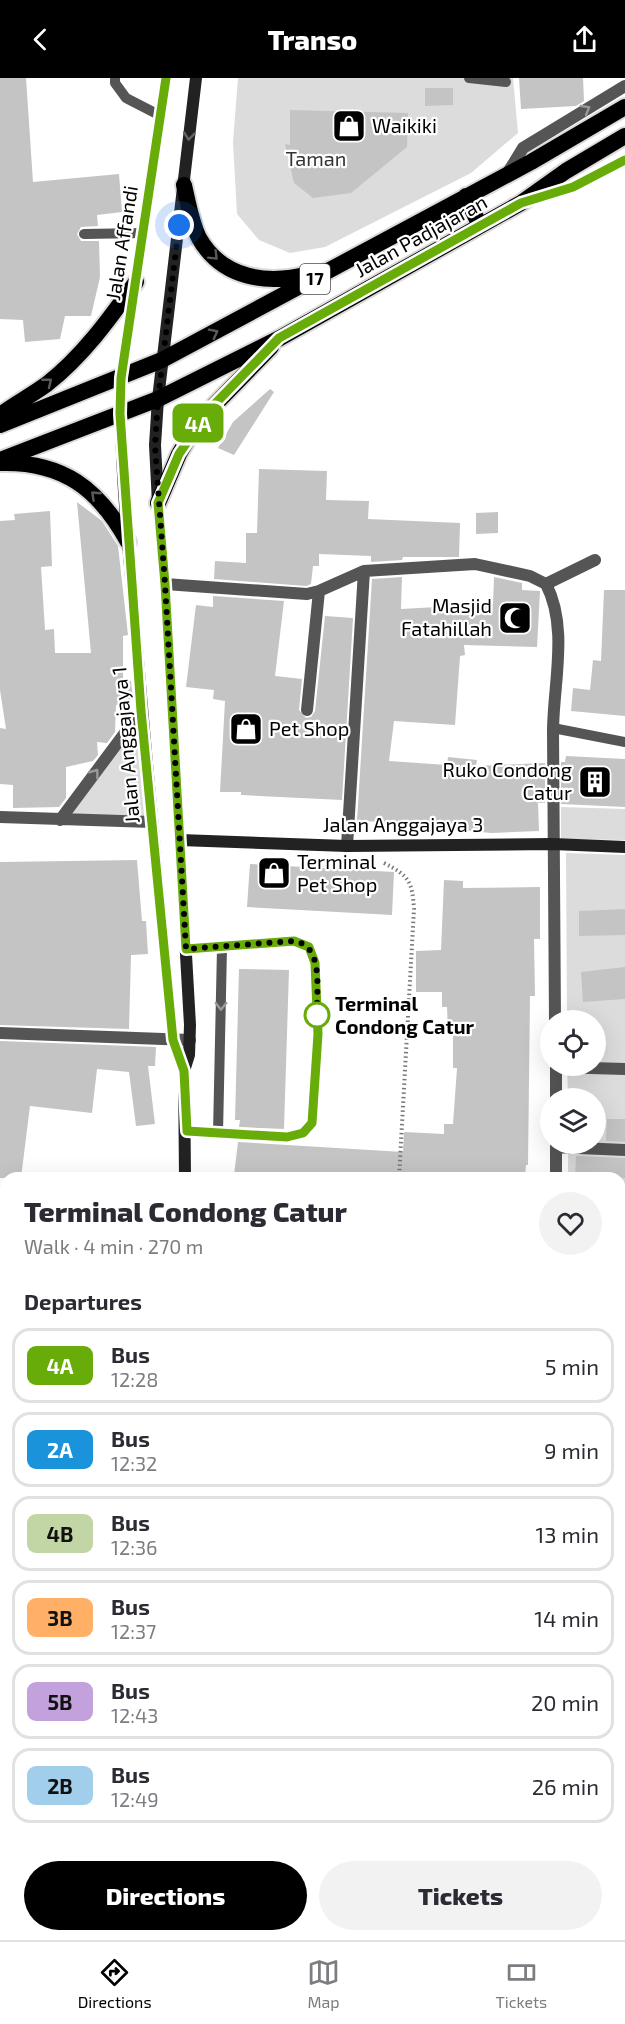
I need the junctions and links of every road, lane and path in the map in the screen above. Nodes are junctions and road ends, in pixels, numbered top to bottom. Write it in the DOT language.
graph roads {
  1 [pos="115,78"];
  2 [pos="166,78"];
  3 [pos="196,78"];
  4 [pos="469,78"];
  5 [pos="506,82"];
  6 [pos="625,86"];
  7 [pos="625,107"];
  8 [pos="160,116"];
  9 [pos="625,136"];
  10 [pos="625,160"];
  11 [pos="507,174"];
  12 [pos="184,184"];
  13 [pos="466,196"];
  14 [pos="521,203"];
  15 [pos="480,226"];
  16 [pos="144,233"];
  17 [pos="84,234"];
  18 [pos="338,266"];
  19 [pos="136,282"];
  20 [pos="279,338"];
  21 [pos="162,360"];
  22 [pos="121,378"];
  23 [pos="158,399"];
  24 [pos="120,414"];
  25 [pos="0,415"];
  26 [pos="0,425"];
  27 [pos="0,461"];
  28 [pos="158,503"];
  29 [pos="128,542"];
  30 [pos="595,560"];
  31 [pos="364,571"];
  32 [pos="165,584"];
  33 [pos="546,584"];
  34 [pos="319,591"];
  35 [pos="142,710"];
  36 [pos="307,710"];
  37 [pos="553,728"];
  38 [pos="625,742"];
  39 [pos="0,817"];
  40 [pos="60,820"];
  41 [pos="152,822"];
  42 [pos="180,840"];
  43 [pos="553,844"];
  44 [pos="347,846"];
  45 [pos="625,847"];
  46 [pos="377,860"];
  47 [pos="222,948"];
  48 [pos="186,949"];
  49 [pos="555,1010"];
  50 [pos="0,1033"];
  51 [pos="173,1040"];
  52 [pos="190,1040"];
  53 [pos="606,1068"];
  54 [pos="625,1069"];
  55 [pos="184,1071"];
  56 [pos="187,1131"];
  57 [pos="218,1133"];
  58 [pos="606,1149"];
  59 [pos="625,1150"];
  60 [pos="556,1154"];
  61 [pos="185,1172"];
  62 [pos="399,1172"];
  63 [pos="556,1172"];
  1 -- 8 [label="lane"];
  2 -- 8 [label="main road, Jalan Affandi"];
  3 -- 12 [label="main road, one-way"];
  4 -- 5 [label="lane"];
  11 -- 6 [label="street, one-way"];
  7 -- 11 [label="highway, Jalan Padjajaran / 17"];
  8 -- 16 [label="main road, Jalan Affandi"];
  9 -- 14 [label="highway, Jalan Padjajaran / 17"];
  10 -- 14 [label="street"];
  11 -- 13 [label="highway, Jalan Padjajaran / 17"];
  12 -- 18 [label="highway, one-way"];
  12 -- 21 [label="main road"];
  13 -- 15 [label="highway"];
  13 -- 18 [label="highway, Jalan Padjajaran / 17"];
  14 -- 15 [label="highway, Jalan Padjajaran / 17"];
  15 -- 20 [label="highway, Jalan Padjajaran / 17"];
  16 -- 17 [label="lane"];
  16 -- 19 [label="main road, Jalan Affandi"];
  21 -- 18 [label="highway, Jalan Padjajaran / 17, one-way"];
  19 -- 22 [label="main road, Jalan Affandi"];
  25 -- 19 [label="highway, one-way"];
  20 -- 23 [label="highway, Jalan Padjajaran / 17"];
  20 -- 28 [label="highway"];
  21 -- 22 [label="highway, Jalan Padjajaran / 17"];
  21 -- 23 [label="main road"];
  22 -- 24 [label="main road, Jalan Affandi"];
  22 -- 26 [label="highway, Jalan Padjajaran / 17"];
  23 -- 24 [label="highway, Jalan Padjajaran / 17"];
  23 -- 28 [label="main road, Jalan Anggajaya 1"];
  24 -- 27 [label="highway, Jalan Padjajaran / 17"];
  24 -- 29 [label="main road, Jalan Anggajaya 1"];
  29 -- 27 [label="highway, one-way"];
  28 -- 32 [label="main road, Jalan Anggajaya 1"];
  29 -- 35 [label="main road, Jalan Anggajaya 1"];
  30 -- 33 [label="street"];
  31 -- 33 [label="street"];
  31 -- 34 [label="street"];
  31 -- 44 [label="street"];
  32 -- 34 [label="street"];
  32 -- 42 [label="main road, Jalan Anggajaya 1"];
  33 -- 37 [label="street"];
  34 -- 36 [label="street"];
  40 -- 35 [label="street, one-way"];
  35 -- 41 [label="main road, Jalan Anggajaya 1"];
  37 -- 38 [label="lane"];
  37 -- 43 [label="street"];
  39 -- 40 [label="street"];
  40 -- 41 [label="street"];
  41 -- 51 [label="main road, Jalan Anggajaya 1"];
  42 -- 44 [label="main road, Jalan Anggajaya 3"];
  42 -- 48 [label="main road, Jalan Anggajaya 1"];
  43 -- 44 [label="main road, Jalan Anggajaya 3"];
  43 -- 45 [label="main road, Jalan Anggajaya 3"];
  43 -- 49 [label="street"];
  46 -- 62 [label="path"];
  47 -- 48 [label="lane"];
  47 -- 57 [label="lane, one-way"];
  47 -- 57 [label="lane"];
  48 -- 52 [label="main road, Jalan Anggajaya 1"];
  50 -- 51 [label="street"];
  51 -- 52 [label="street"];
  51 -- 55 [label="main road, Jalan Anggajaya 1"];
  52 -- 55 [label="main road, Jalan Anggajaya 1"];
  53 -- 54 [label="street"];
  55 -- 56 [label="main road, Jalan Anggajaya 1"];
  56 -- 57 [label="lane"];
  56 -- 61 [label="main road, Jalan Anggajaya 1"];
  58 -- 59 [label="street"];
  60 -- 63 [label="street"];
}
